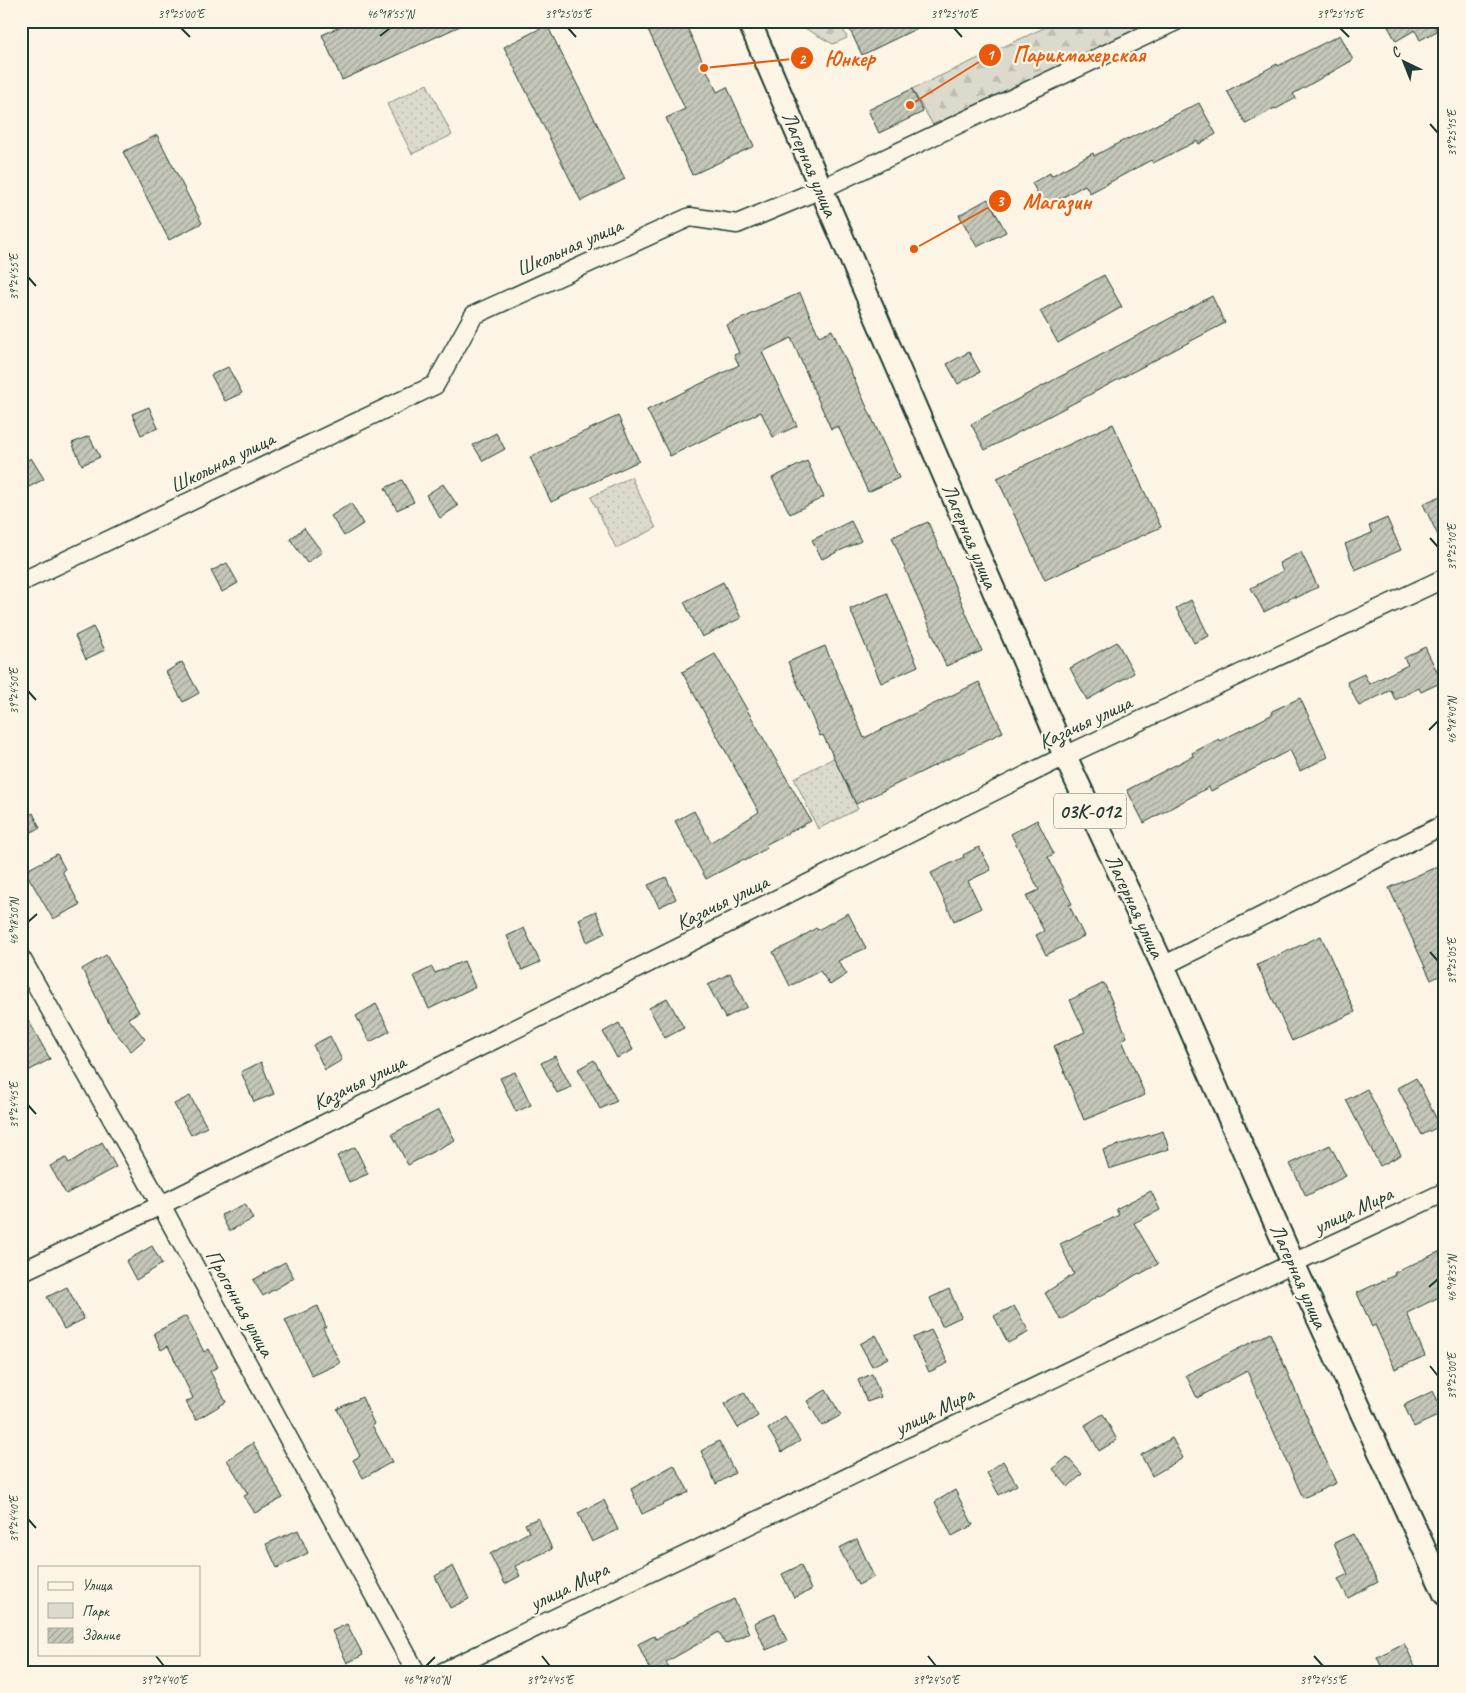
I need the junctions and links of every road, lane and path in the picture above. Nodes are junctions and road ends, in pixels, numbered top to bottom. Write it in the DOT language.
graph roads {
  1 [pos="749,21"];
  2 [pos="1176,21"];
  3 [pos="820,189"];
  4 [pos="1445,578"];
  5 [pos="21,582"];
  6 [pos="1065,756"];
  7 [pos="1445,824"];
  8 [pos="21,958"];
  9 [pos="1163,966"];
  10 [pos="1445,1192"];
  11 [pos="160,1205"];
  12 [pos="1292,1263"];
  13 [pos="21,1272"];
  14 [pos="1445,1594"];
  15 [pos="416,1672"];
  16 [pos="443,1672"];
  1 -- 3 [label="main road, Лагерная улица / 03К-012"];
  2 -- 3 [label="street, Школьная улица"];
  3 -- 5 [label="street, Школьная улица"];
  3 -- 6 [label="main road, Лагерная улица / 03К-012"];
  4 -- 6 [label="street, Казачья улица"];
  6 -- 9 [label="main road, Лагерная улица / 03К-012"];
  6 -- 11 [label="street, Казачья улица"];
  7 -- 9 [label="street"];
  8 -- 11 [label="street, Прогонная улица"];
  9 -- 12 [label="main road, Лагерная улица / 03К-012"];
  10 -- 12 [label="street, улица Мира"];
  11 -- 13 [label="street, Казачья улица"];
  11 -- 15 [label="street, Прогонная улица"];
  12 -- 14 [label="main road, Лагерная улица / 03К-012"];
  12 -- 16 [label="street, улица Мира"];
}
